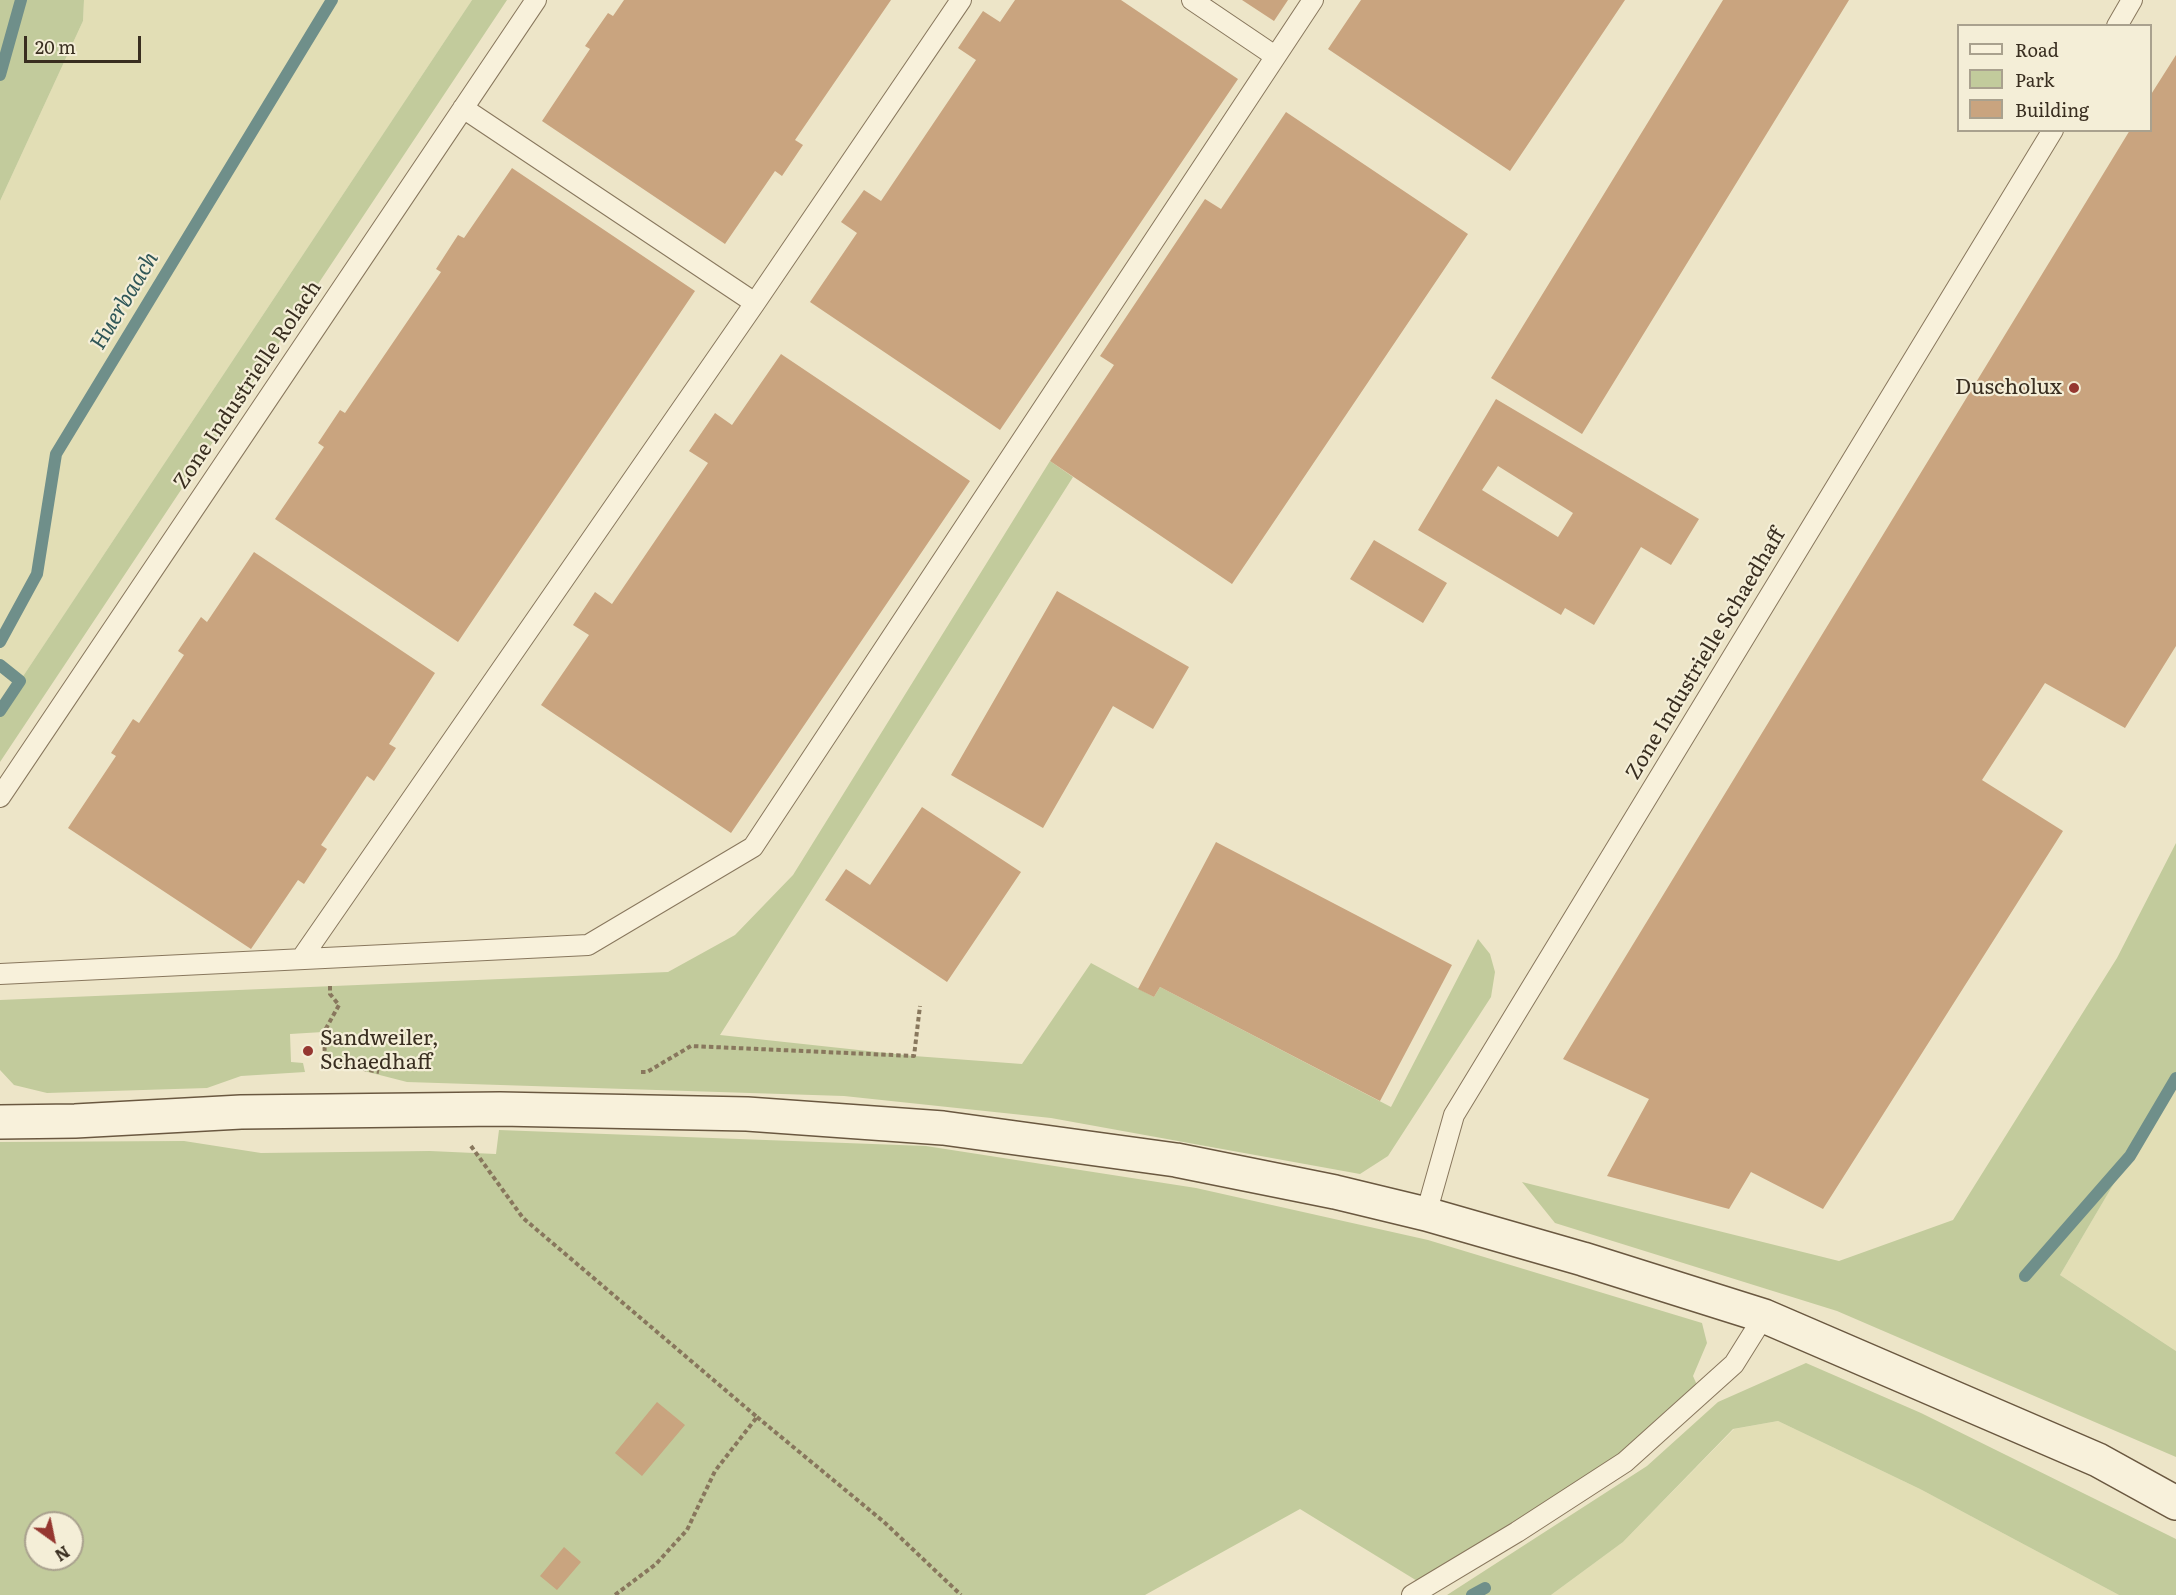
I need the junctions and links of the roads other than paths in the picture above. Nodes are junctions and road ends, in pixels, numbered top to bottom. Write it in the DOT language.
graph roads {
  1 [pos="536,0"];
  2 [pos="961,0"];
  3 [pos="1192,0"];
  4 [pos="1313,0"];
  5 [pos="2132,0"];
  6 [pos="2118,24"];
  7 [pos="1275,56"];
  8 [pos="463,108"];
  9 [pos="2052,132"];
  10 [pos="756,303"];
  11 [pos="0,797"];
  12 [pos="301,959"];
  13 [pos="0,974"];
  14 [pos="0,1122"];
  15 [pos="1426,1214"];
  16 [pos="1764,1316"];
  17 [pos="2176,1503"];
  18 [pos="1412,1595"];
  1 -- 8 [label="lane, Zone Industrielle Rolach"];
  2 -- 10 [label="lane"];
  3 -- 7 [label="lane"];
  4 -- 7 [label="lane"];
  5 -- 6 [label="lane"];
  7 -- 12 [label="lane"];
  8 -- 10 [label="lane"];
  8 -- 11 [label="lane, Zone Industrielle Rolach"];
  9 -- 15 [label="lane, Zone Industrielle Schaedhaff"];
  10 -- 12 [label="lane"];
  12 -- 13 [label="lane"];
  14 -- 15 [label="main road"];
  15 -- 16 [label="main road"];
  16 -- 17 [label="main road"];
  16 -- 18 [label="lane"];
}
